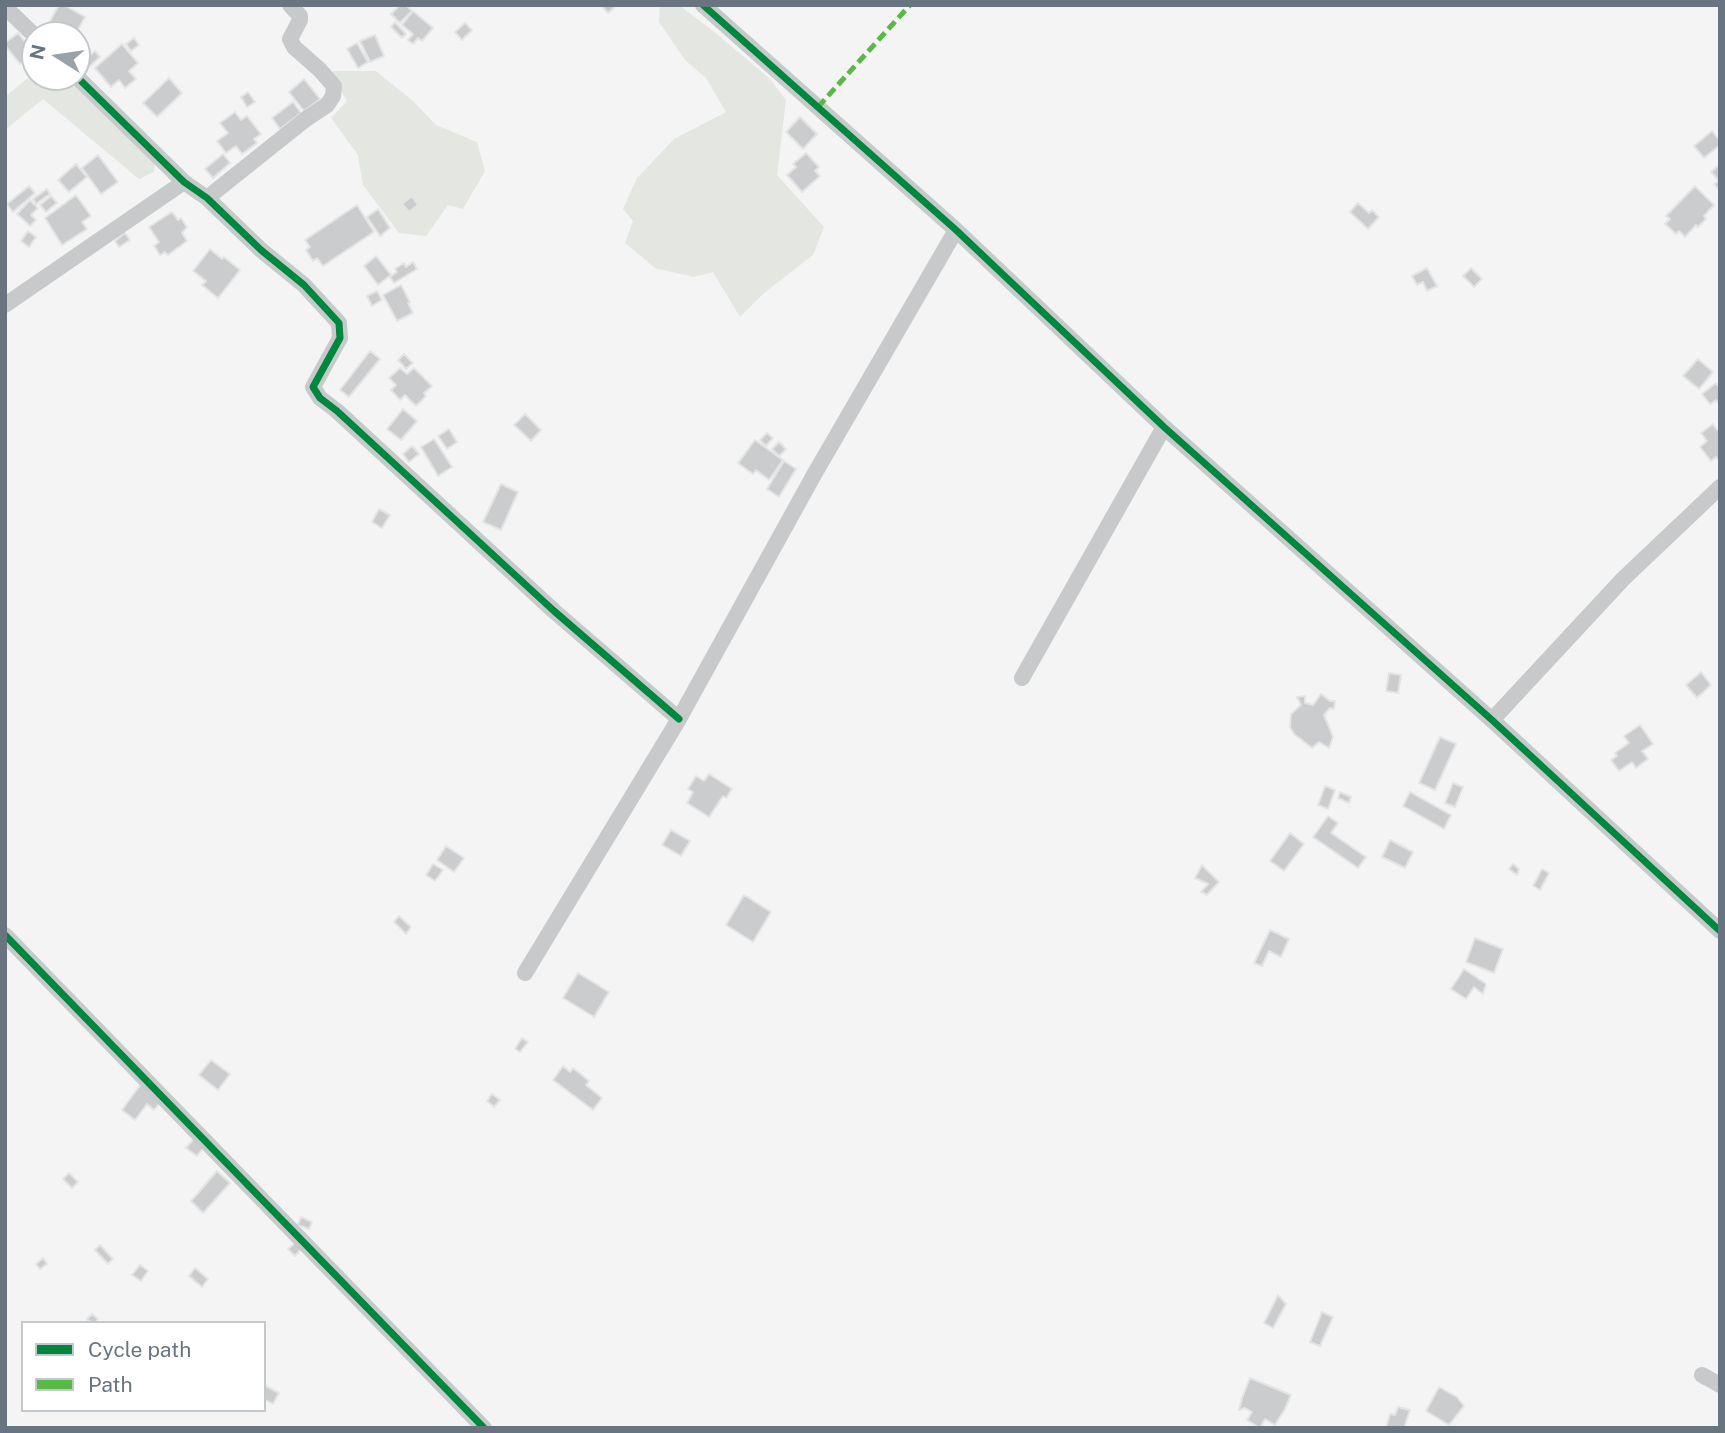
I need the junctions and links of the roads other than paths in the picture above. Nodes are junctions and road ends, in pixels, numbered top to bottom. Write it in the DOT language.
graph roads {
  1 [pos="290,5"];
  2 [pos="703,5"];
  3 [pos="5,7"];
  4 [pos="21,22"];
  5 [pos="91,91"];
  6 [pos="184,182"];
  7 [pos="207,198"];
  8 [pos="956,230"];
  9 [pos="5,305"];
  10 [pos="1164,427"];
  11 [pos="1720,487"];
  12 [pos="1022,678"];
  13 [pos="679,719"];
  14 [pos="1492,720"];
  15 [pos="1720,931"];
  16 [pos="5,935"];
  17 [pos="525,973"];
  18 [pos="1702,1375"];
  19 [pos="1720,1385"];
  20 [pos="484,1428"];
  1 -- 7 [label="street"];
  2 -- 8 [label="street"];
  3 -- 4 [label="street"];
  5 -- 6 [label="street"];
  6 -- 7 [label="street"];
  6 -- 9 [label="street"];
  7 -- 13 [label="street"];
  8 -- 10 [label="street"];
  8 -- 13 [label="street"];
  10 -- 12 [label="street"];
  10 -- 14 [label="street"];
  11 -- 14 [label="street"];
  13 -- 17 [label="street"];
  14 -- 15 [label="street"];
  16 -- 20 [label="street"];
  18 -- 19 [label="street"];
}
